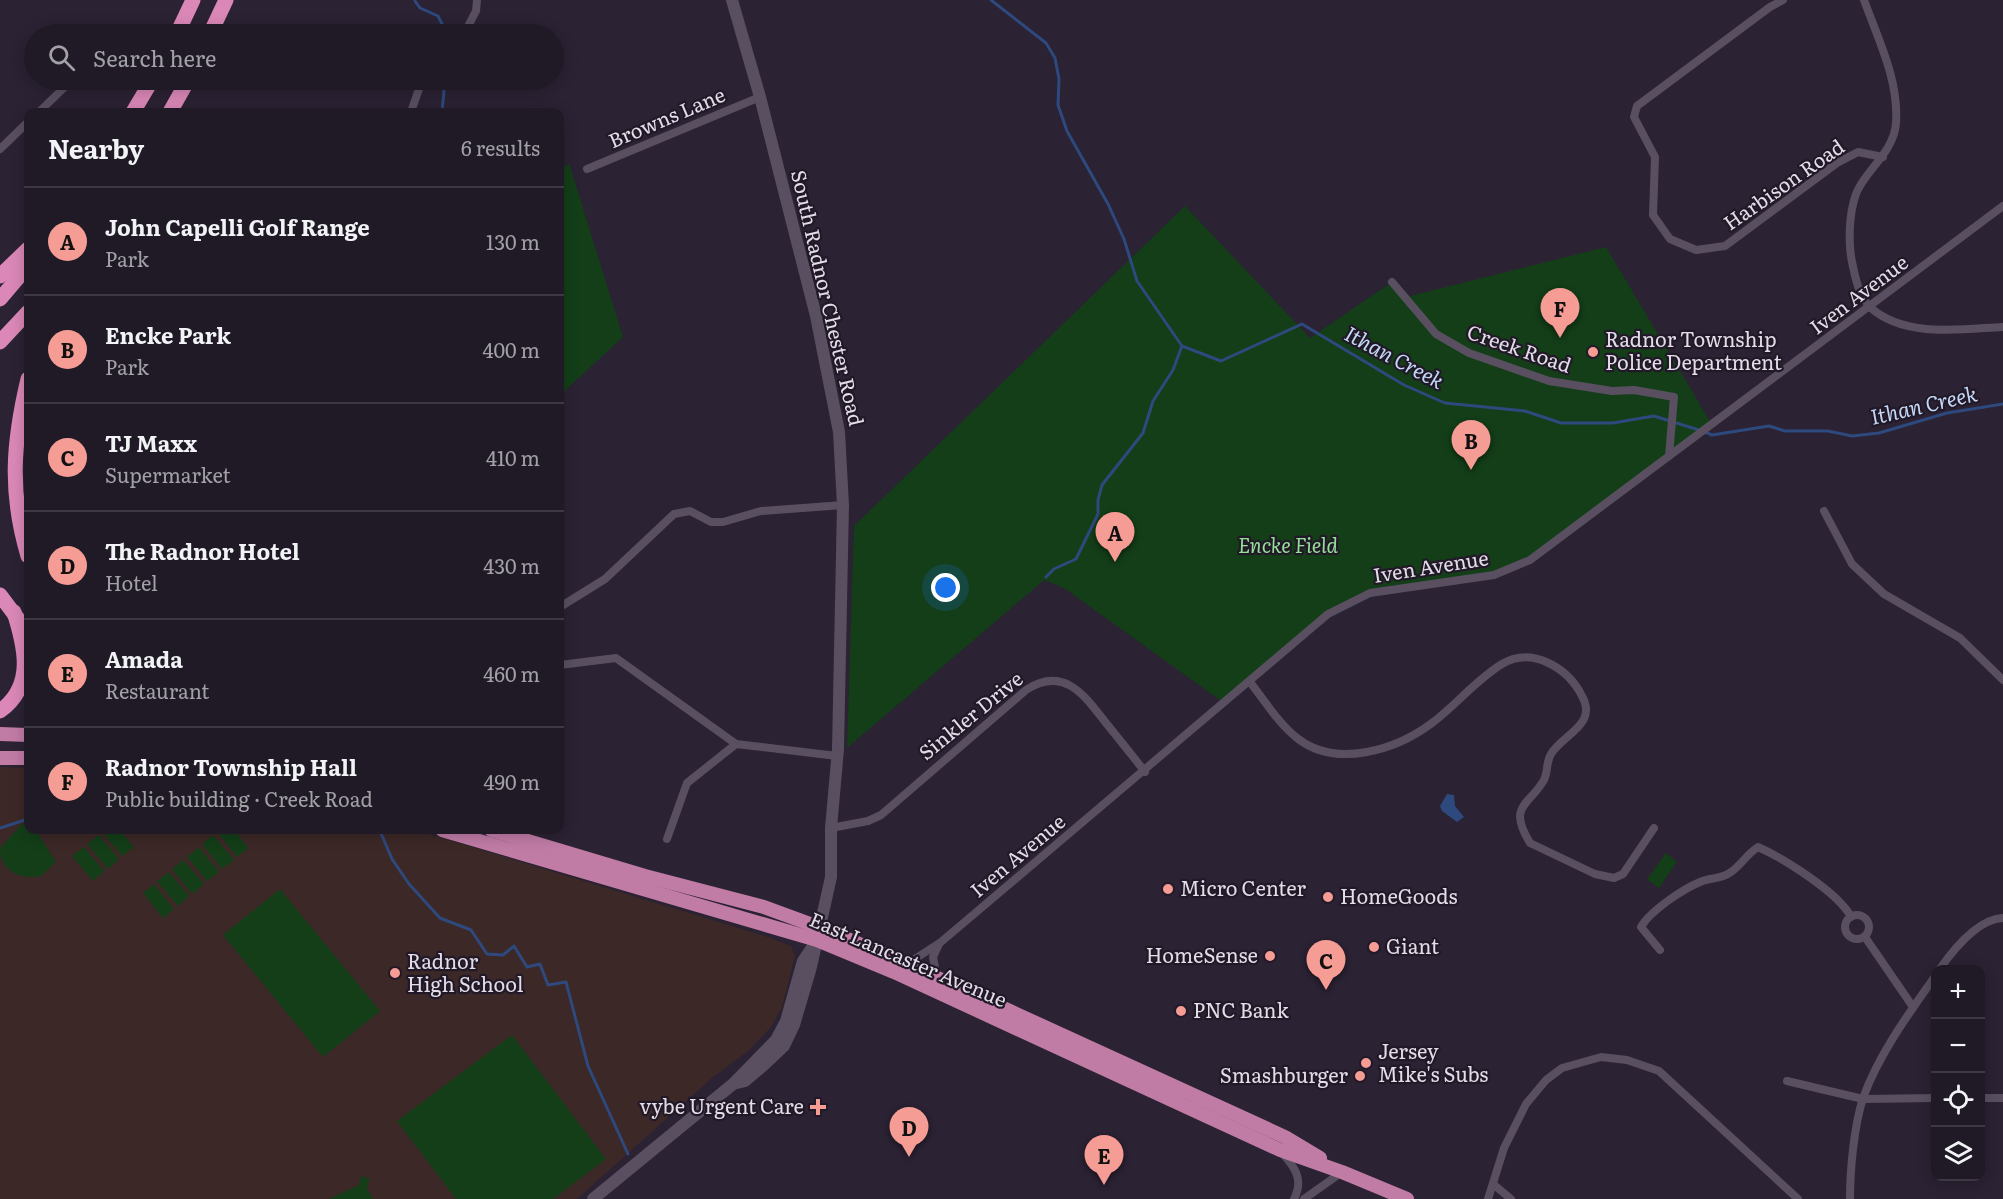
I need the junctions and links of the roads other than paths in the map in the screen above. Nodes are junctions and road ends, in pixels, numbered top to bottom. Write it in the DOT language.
graph roads {
  1 [pos="193,0"];
  2 [pos="226,0"];
  3 [pos="477,0"];
  4 [pos="732,0"];
  5 [pos="1783,0"];
  6 [pos="1864,0"];
  7 [pos="182,24"];
  8 [pos="215,24"];
  9 [pos="469,24"];
  10 [pos="62,90"];
  11 [pos="146,90"];
  12 [pos="183,90"];
  13 [pos="419,90"];
  14 [pos="760,97"];
  15 [pos="43,108"];
  16 [pos="136,108"];
  17 [pos="172,108"];
  18 [pos="412,108"];
  19 [pos="24,126"];
  20 [pos="0,149"];
  21 [pos="1883,156"];
  22 [pos="587,169"];
  23 [pos="2003,206"];
  24 [pos="24,253"];
  25 [pos="24,271"];
  26 [pos="0,276"];
  27 [pos="1392,282"];
  28 [pos="0,299"];
  29 [pos="1870,307"];
  30 [pos="24,316"];
  31 [pos="2003,327"];
  32 [pos="0,342"];
  33 [pos="24,398"];
  34 [pos="1669,456"];
  35 [pos="843,505"];
  36 [pos="1824,511"];
  37 [pos="24,540"];
  38 [pos="0,595"];
  39 [pos="564,604"];
  40 [pos="14,612"];
  41 [pos="24,630"];
  42 [pos="564,664"];
  43 [pos="2003,680"];
  44 [pos="1250,682"];
  45 [pos="0,711"];
  46 [pos="0,734"];
  47 [pos="24,735"];
  48 [pos="736,744"];
  49 [pos="837,756"];
  50 [pos="0,758"];
  51 [pos="24,758"];
  52 [pos="1145,771"];
  53 [pos="831,828"];
  54 [pos="1654,828"];
  55 [pos="456,834"];
  56 [pos="504,834"];
  57 [pos="667,839"];
  58 [pos="1851,917"];
  59 [pos="2003,918"];
  60 [pos="819,934"];
  61 [pos="1865,937"];
  62 [pos="941,942"];
  63 [pos="1660,950"];
  64 [pos="907,964"];
  65 [pos="1942,965"];
  66 [pos="937,978"];
  67 [pos="1931,981"];
  68 [pos="1913,1007"];
  69 [pos="1787,1081"];
  70 [pos="1931,1098"];
  71 [pos="1985,1098"];
  72 [pos="2003,1098"];
  73 [pos="1863,1099"];
  74 [pos="1280,1150"];
  75 [pos="1342,1172"];
  76 [pos="1493,1184"];
  77 [pos="593,1199"];
  78 [pos="1294,1199"];
  79 [pos="1304,1199"];
  80 [pos="1407,1199"];
  81 [pos="1488,1199"];
  82 [pos="1511,1199"];
  83 [pos="1798,1199"];
  84 [pos="1850,1199"];
  1 -- 7 [label="highway"];
  2 -- 8 [label="highway"];
  3 -- 9 [label="street"];
  4 -- 14 [label="main road, South Radnor Chester Road"];
  5 -- 21 [label="street, Harbison Road"];
  6 -- 21 [label="street"];
  10 -- 15 [label="street"];
  11 -- 16 [label="highway"];
  12 -- 17 [label="highway"];
  13 -- 18 [label="street"];
  14 -- 22 [label="street, Browns Lane"];
  14 -- 35 [label="main road, South Radnor Chester Road"];
  19 -- 20 [label="street"];
  21 -- 29 [label="street"];
  23 -- 29 [label="street, Iven Avenue"];
  24 -- 26 [label="highway"];
  25 -- 28 [label="highway"];
  27 -- 34 [label="street, Creek Road"];
  29 -- 31 [label="street"];
  29 -- 34 [label="street, Iven Avenue"];
  30 -- 32 [label="highway"];
  33 -- 37 [label="highway"];
  34 -- 44 [label="street, Iven Avenue"];
  35 -- 39 [label="street"];
  35 -- 49 [label="main road, South Radnor Chester Road"];
  36 -- 43 [label="street"];
  38 -- 40 [label="highway"];
  40 -- 41 [label="highway"];
  40 -- 45 [label="highway"];
  42 -- 48 [label="street"];
  44 -- 52 [label="street, Iven Avenue"];
  44 -- 54 [label="street"];
  46 -- 47 [label="highway"];
  48 -- 49 [label="street"];
  48 -- 57 [label="street"];
  49 -- 53 [label="main road, South Radnor Chester Road"];
  50 -- 51 [label="highway"];
  52 -- 53 [label="street, Sinkler Drive"];
  52 -- 62 [label="street, Iven Avenue"];
  53 -- 60 [label="main road, South Radnor Chester Road"];
  55 -- 60 [label="highway, East Lancaster Avenue"];
  56 -- 60 [label="highway, East Lancaster Avenue"];
  58 -- 61 [label="street"];
  58 -- 61 [label="street"];
  58 -- 63 [label="street"];
  59 -- 65 [label="street"];
  60 -- 64 [label="highway, East Lancaster Avenue"];
  60 -- 74 [label="highway, East Lancaster Avenue"];
  60 -- 77 [label="main road, South Radnor Chester Road"];
  61 -- 68 [label="street"];
  62 -- 64 [label="street, Iven Avenue"];
  62 -- 66 [label="street"];
  64 -- 66 [label="highway, East Lancaster Avenue"];
  66 -- 75 [label="highway, East Lancaster Avenue"];
  67 -- 68 [label="street"];
  68 -- 73 [label="street"];
  69 -- 73 [label="street"];
  70 -- 73 [label="street"];
  71 -- 72 [label="street"];
  73 -- 84 [label="street"];
  74 -- 75 [label="highway, East Lancaster Avenue"];
  74 -- 78 [label="street"];
  75 -- 79 [label="street"];
  75 -- 80 [label="highway, East Lancaster Avenue"];
  76 -- 81 [label="street"];
  76 -- 82 [label="street"];
  76 -- 83 [label="street"];
}
